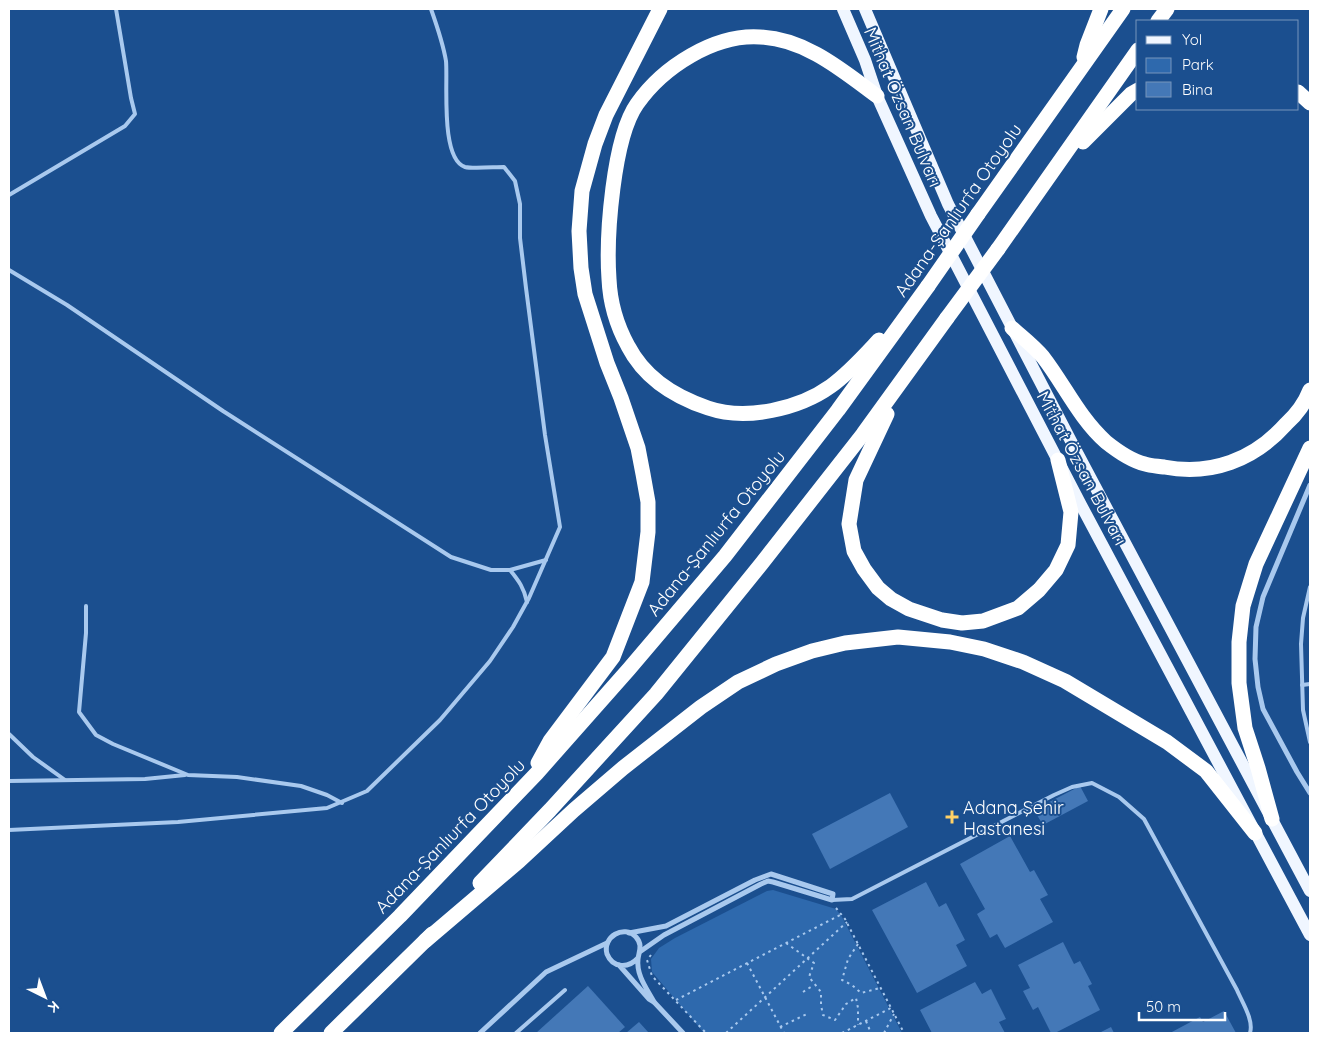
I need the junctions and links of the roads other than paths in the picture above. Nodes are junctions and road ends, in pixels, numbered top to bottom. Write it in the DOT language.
graph roads {
  1 [pos="116,9"];
  2 [pos="431,9"];
  3 [pos="660,9"];
  4 [pos="842,9"];
  5 [pos="865,9"];
  6 [pos="1101,9"];
  7 [pos="1123,9"];
  8 [pos="1167,9"];
  9 [pos="1159,20"];
  10 [pos="1136,53"];
  11 [pos="1080,69"];
  12 [pos="1136,91"];
  13 [pos="1299,93"];
  14 [pos="878,96"];
  15 [pos="1310,103"];
  16 [pos="1045,181"];
  17 [pos="9,195"];
  18 [pos="9,270"];
  19 [pos="915,303"];
  20 [pos="1012,328"];
  21 [pos="909,370"];
  22 [pos="1310,390"];
  23 [pos="1310,448"];
  24 [pos="1058,460"];
  25 [pos="1310,485"];
  26 [pos="546,560"];
  27 [pos="510,570"];
  28 [pos="1310,587"];
  29 [pos="527,602"];
  30 [pos="86,606"];
  31 [pos="1310,684"];
  32 [pos="1302,685"];
  33 [pos="9,734"];
  34 [pos="1310,742"];
  35 [pos="188,775"];
  36 [pos="65,780"];
  37 [pos="9,781"];
  38 [pos="525,786"];
  39 [pos="1310,793"];
  40 [pos="342,803"];
  41 [pos="1272,819"];
  42 [pos="9,830"];
  43 [pos="1255,833"];
  44 [pos="1310,892"];
  45 [pos="832,900"];
  46 [pos="628,933"];
  47 [pos="1310,934"];
  48 [pos="425,941"];
  49 [pos="607,943"];
  50 [pos="641,951"];
  51 [pos="638,958"];
  52 [pos="619,965"];
  53 [pos="565,990"];
  54 [pos="654,1002"];
  55 [pos="281,1033"];
  56 [pos="332,1033"];
  57 [pos="480,1033"];
  58 [pos="516,1033"];
  59 [pos="683,1033"];
  60 [pos="1250,1033"];
  1 -- 17 [label="lane"];
  2 -- 26 [label="lane"];
  3 -- 38 [label="highway"];
  4 -- 14 [label="main road, Mithat Özsan Bulvarı"];
  5 -- 20 [label="main road, Mithat Özsan Bulvarı"];
  6 -- 11 [label="highway"];
  7 -- 11 [label="highway, Adana-Şanlıurfa Otoyolu"];
  8 -- 9 [label="highway"];
  10 -- 16 [label="highway"];
  11 -- 19 [label="highway, Adana-Şanlıurfa Otoyolu, bridge"];
  12 -- 16 [label="highway"];
  13 -- 15 [label="highway"];
  14 -- 19 [label="highway"];
  14 -- 24 [label="main road, Mithat Özsan Bulvarı"];
  16 -- 21 [label="highway, bridge"];
  18 -- 27 [label="lane"];
  19 -- 38 [label="highway, Adana-Şanlıurfa Otoyolu"];
  20 -- 22 [label="highway"];
  20 -- 41 [label="main road, Mithat Özsan Bulvarı"];
  21 -- 24 [label="highway"];
  21 -- 48 [label="highway"];
  23 -- 41 [label="highway"];
  24 -- 43 [label="main road, Mithat Özsan Bulvarı"];
  25 -- 39 [label="street"];
  26 -- 27 [label="lane"];
  26 -- 29 [label="lane"];
  27 -- 29 [label="lane"];
  28 -- 32 [label="lane"];
  29 -- 40 [label="lane"];
  30 -- 35 [label="lane"];
  31 -- 32 [label="lane"];
  32 -- 34 [label="lane"];
  33 -- 36 [label="lane"];
  35 -- 36 [label="lane"];
  35 -- 40 [label="lane"];
  36 -- 37 [label="lane"];
  38 -- 55 [label="highway, Adana-Şanlıurfa Otoyolu"];
  40 -- 42 [label="lane"];
  41 -- 44 [label="main road, Mithat Özsan Bulvarı"];
  43 -- 47 [label="main road, Mithat Özsan Bulvarı"];
  43 -- 48 [label="highway"];
  45 -- 46 [label="street"];
  45 -- 50 [label="street"];
  45 -- 60 [label="lane"];
  46 -- 49 [label="street"];
  46 -- 50 [label="street"];
  48 -- 56 [label="highway"];
  49 -- 52 [label="street"];
  49 -- 57 [label="street"];
  50 -- 51 [label="street"];
  51 -- 52 [label="street"];
  51 -- 54 [label="street"];
  52 -- 54 [label="street"];
  53 -- 58 [label="lane"];
  54 -- 59 [label="street"];
}
